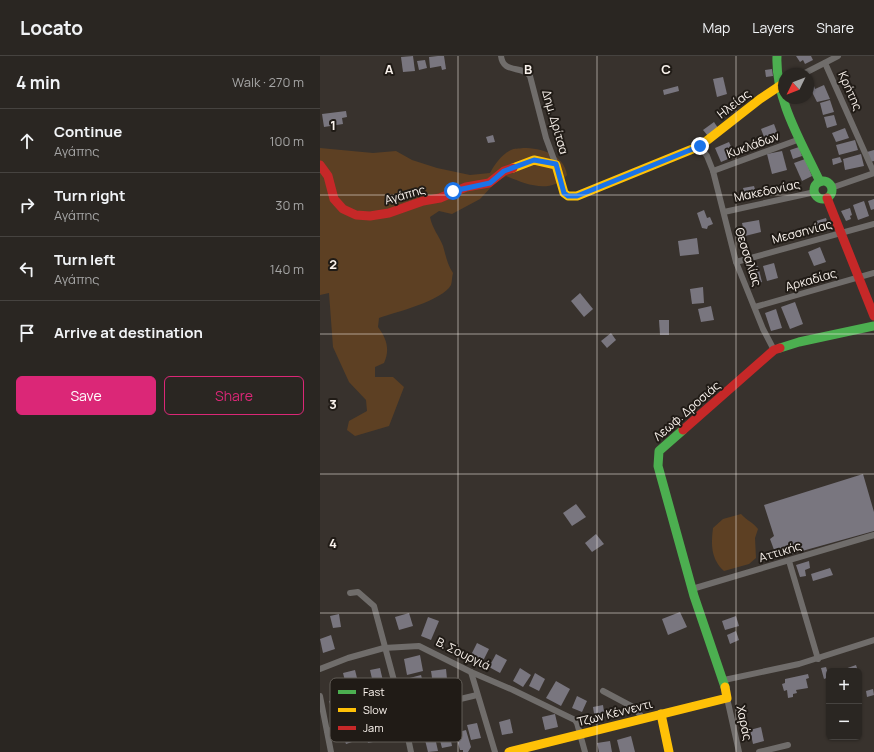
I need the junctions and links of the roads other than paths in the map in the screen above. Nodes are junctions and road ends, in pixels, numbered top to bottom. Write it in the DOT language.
graph roads {
  1 [pos="501,56"];
  2 [pos="777,56"];
  3 [pos="838,56"];
  4 [pos="825,63"];
  5 [pos="814,68"];
  6 [pos="778,73"];
  7 [pos="778,87"];
  8 [pos="789,104"];
  9 [pos="800,139"];
  10 [pos="700,146"];
  11 [pos="556,164"];
  12 [pos="320,165"];
  13 [pos="713,171"];
  14 [pos="874,173"];
  15 [pos="820,182"];
  16 [pos="831,188"];
  17 [pos="815,192"];
  18 [pos="827,198"];
  19 [pos="724,212"];
  20 [pos="874,224"];
  21 [pos="842,233"];
  22 [pos="736,262"];
  23 [pos="874,273"];
  24 [pos="859,277"];
  25 [pos="755,307"];
  26 [pos="874,316"];
  27 [pos="874,326"];
  28 [pos="774,350"];
  29 [pos="874,535"];
  30 [pos="788,561"];
  31 [pos="692,589"];
  32 [pos="350,593"];
  33 [pos="874,640"];
  34 [pos="384,648"];
  35 [pos="818,659"];
  36 [pos="320,669"];
  37 [pos="471,672"];
  38 [pos="393,678"];
  39 [pos="724,680"];
  40 [pos="603,691"];
  41 [pos="477,695"];
  42 [pos="320,696"];
  43 [pos="727,698"];
  44 [pos="462,699"];
  45 [pos="661,714"];
  46 [pos="643,718"];
  47 [pos="330,730"];
  48 [pos="327,731"];
  49 [pos="581,734"];
  50 [pos="409,742"];
  51 [pos="788,745"];
  52 [pos="331,752"];
  53 [pos="411,752"];
  54 [pos="495,752"];
  55 [pos="509,752"];
  56 [pos="585,752"];
  57 [pos="670,752"];
  58 [pos="739,752"];
  59 [pos="759,752"];
  1 -- 11 [label="street, Δημ. Δρίτσα"];
  2 -- 6 [label="street"];
  3 -- 4 [label="street"];
  4 -- 5 [label="street"];
  4 -- 14 [label="street, Κρήτης"];
  7 -- 10 [label="street, Ηλείας"];
  8 -- 9 [label="street"];
  9 -- 13 [label="street, Κυκλάδων"];
  9 -- 15 [label="street"];
  10 -- 11 [label="street"];
  10 -- 13 [label="street, Θεσσαλίας"];
  11 -- 12 [label="street, Αγάπης"];
  13 -- 19 [label="street, Θεσσαλίας"];
  14 -- 16 [label="street"];
  15 -- 16 [label="street"];
  15 -- 17 [label="street"];
  16 -- 18 [label="street"];
  17 -- 18 [label="street"];
  17 -- 19 [label="street, Μακεδονίας"];
  18 -- 21 [label="street"];
  19 -- 22 [label="street, Θεσσαλίας"];
  20 -- 21 [label="street, Μεσσηνίας"];
  21 -- 22 [label="street, Μεσσηνίας"];
  21 -- 24 [label="street"];
  22 -- 25 [label="street, Θεσσαλίας"];
  23 -- 24 [label="street, Αρκαδίας"];
  24 -- 25 [label="street, Αρκαδίας"];
  24 -- 26 [label="street"];
  25 -- 28 [label="street, Θεσσαλίας"];
  27 -- 28 [label="street, Λεωφ. Δροσιάς"];
  28 -- 31 [label="street, Λεωφ. Δροσιάς"];
  29 -- 30 [label="street, Αττικής"];
  30 -- 31 [label="street, Αττικής"];
  30 -- 35 [label="street"];
  31 -- 39 [label="street, Λεωφ. Δροσιάς"];
  32 -- 34 [label="street"];
  33 -- 35 [label="street"];
  34 -- 36 [label="street, Β. Σουργιά"];
  34 -- 37 [label="street, Β. Σουργιά"];
  34 -- 38 [label="street"];
  35 -- 39 [label="street"];
  37 -- 41 [label="street"];
  37 -- 49 [label="street, Β. Σουργιά"];
  39 -- 43 [label="street, Λεωφ. Δροσιάς"];
  40 -- 46 [label="street"];
  41 -- 44 [label="street"];
  41 -- 54 [label="street"];
  42 -- 48 [label="street"];
  43 -- 45 [label="street, Τζων Κέννεντι"];
  43 -- 58 [label="street, Χαράς"];
  45 -- 46 [label="street, Τζων Κέννεντι"];
  45 -- 57 [label="street"];
  46 -- 49 [label="street, Τζων Κέννεντι"];
  47 -- 48 [label="street"];
  48 -- 52 [label="street"];
  49 -- 55 [label="street, Τζων Κέννεντι"];
  49 -- 56 [label="street"];
  50 -- 53 [label="street"];
  51 -- 59 [label="street"];
}
